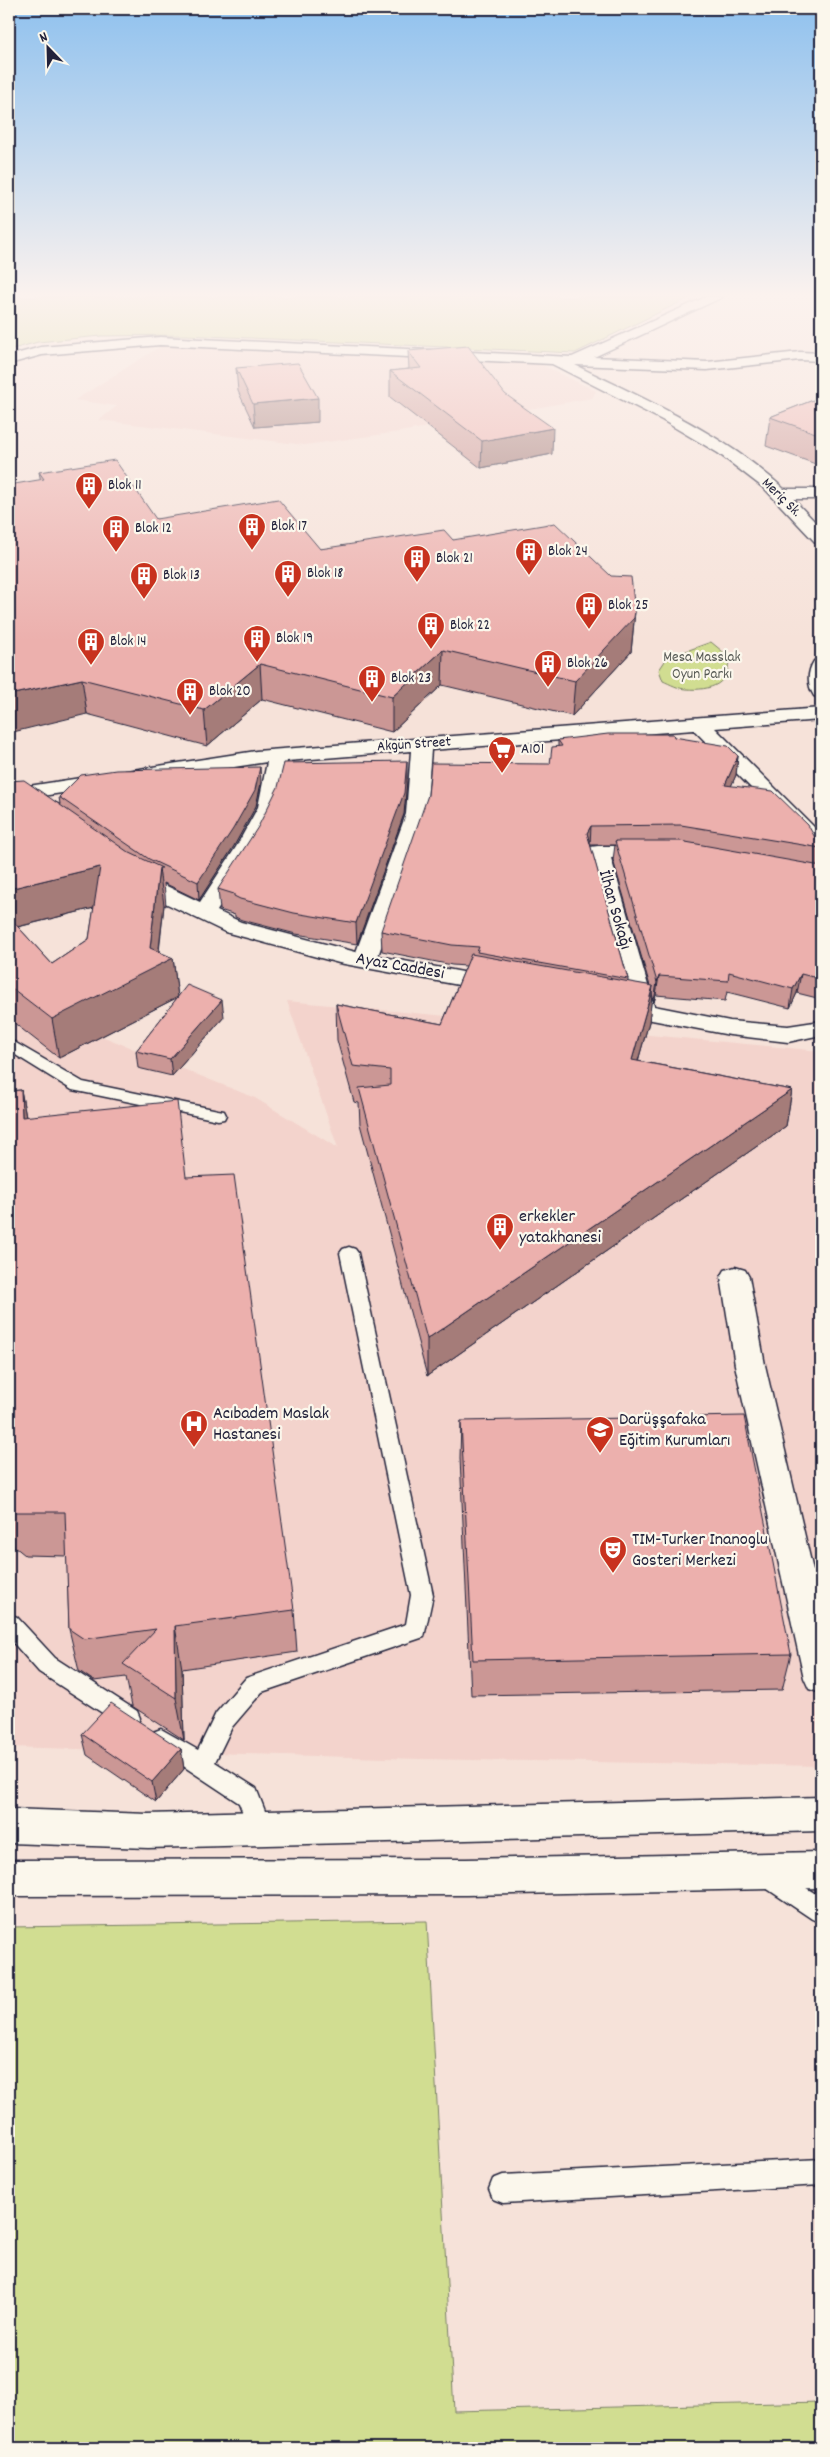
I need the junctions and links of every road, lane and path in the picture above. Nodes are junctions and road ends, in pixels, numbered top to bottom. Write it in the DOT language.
graph roads {
  1 [pos="656,412"];
  2 [pos="821,494"];
  3 [pos="783,498"];
  4 [pos="821,520"];
  5 [pos="821,538"];
  6 [pos="821,666"];
  7 [pos="821,692"];
  8 [pos="821,714"];
  9 [pos="699,723"];
  10 [pos="421,745"];
  11 [pos="278,756"];
  12 [pos="11,795"];
  13 [pos="40,810"];
  14 [pos="821,846"];
  15 [pos="670,852"];
  16 [pos="111,861"];
  17 [pos="205,912"];
  18 [pos="365,960"];
  19 [pos="521,989"];
  20 [pos="596,1003"];
  21 [pos="644,1012"];
  22 [pos="821,1028"];
  23 [pos="9,1044"];
  24 [pos="218,1115"];
  25 [pos="349,1253"];
  26 [pos="735,1276"];
  27 [pos="9,1623"];
  28 [pos="821,1678"];
  29 [pos="202,1765"];
  30 [pos="821,1814"];
  31 [pos="9,1826"];
  32 [pos="260,1829"];
  33 [pos="821,1870"];
  34 [pos="762,1872"];
  35 [pos="9,1878"];
  36 [pos="821,1911"];
  37 [pos="821,2172"];
  38 [pos="503,2189"];
  1 -- 3 [label="street, Meriç Sk."];
  2 -- 3 [label="street"];
  3 -- 4 [label="street"];
  3 -- 5 [label="street, Meriç Sk."];
  6 -- 7 [label="street"];
  8 -- 9 [label="street, Akgün Street"];
  9 -- 10 [label="street, Akgün Street"];
  9 -- 14 [label="street"];
  10 -- 11 [label="street, Akgün Street"];
  10 -- 18 [label="street"];
  11 -- 12 [label="street, Akgün Street"];
  11 -- 17 [label="street"];
  12 -- 13 [label="street"];
  15 -- 21 [label="street, İlhan Sokağı"];
  16 -- 17 [label="street, Ayaz Caddesi"];
  17 -- 18 [label="street, Ayaz Caddesi"];
  18 -- 19 [label="street, Ayaz Caddesi"];
  20 -- 21 [label="street"];
  21 -- 22 [label="street"];
  23 -- 24 [label="lane"];
  25 -- 29 [label="lane"];
  26 -- 28 [label="street"];
  27 -- 29 [label="lane"];
  29 -- 32 [label="lane"];
  30 -- 32 [label="street"];
  31 -- 32 [label="street"];
  33 -- 34 [label="street"];
  34 -- 35 [label="street"];
  34 -- 36 [label="lane"];
  37 -- 38 [label="lane"];
}
